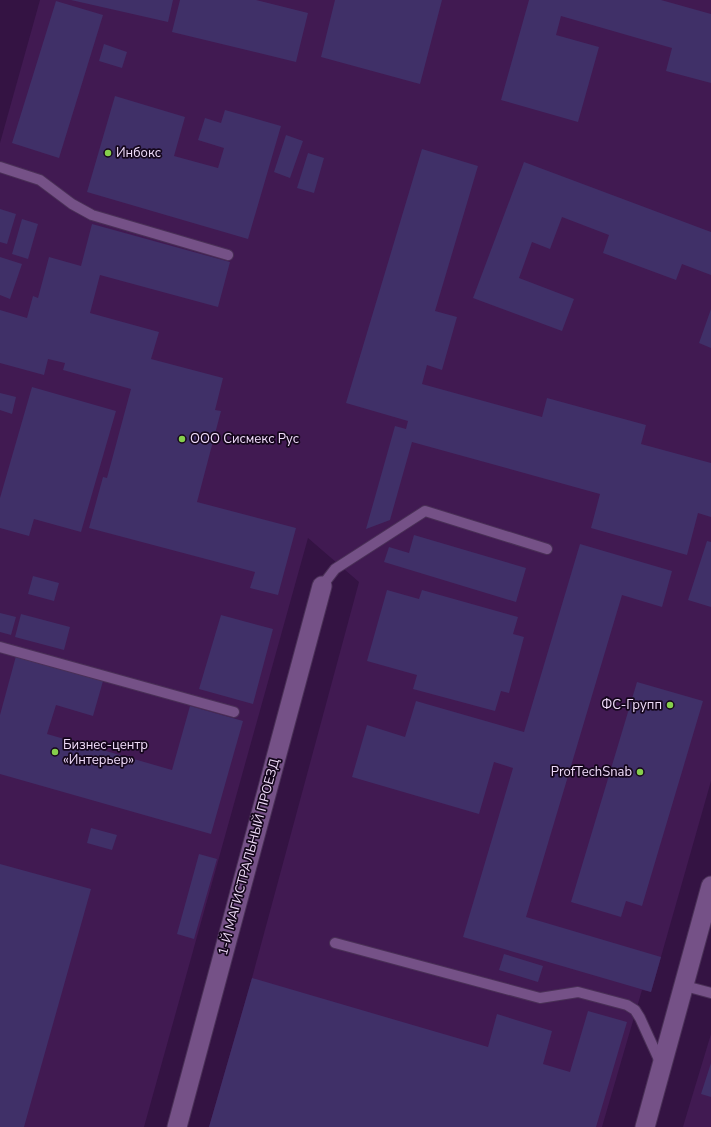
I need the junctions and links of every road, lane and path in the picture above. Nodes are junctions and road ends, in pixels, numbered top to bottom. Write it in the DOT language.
graph roads {
  1 [pos="0,167"];
  2 [pos="228,255"];
  3 [pos="547,549"];
  4 [pos="322,586"];
  5 [pos="0,647"];
  6 [pos="234,712"];
  7 [pos="711,886"];
  8 [pos="335,943"];
  9 [pos="684,986"];
  10 [pos="711,993"];
  11 [pos="662,1066"];
  12 [pos="178,1127"];
  13 [pos="645,1127"];
  1 -- 2 [label="lane"];
  3 -- 4 [label="lane"];
  4 -- 12 [label="street, 1-Й МАГИСТРАЛЬНЫЙ ПРОЕЗД"];
  5 -- 6 [label="lane"];
  7 -- 9 [label="street"];
  8 -- 11 [label="lane"];
  9 -- 10 [label="lane"];
  9 -- 11 [label="street"];
  11 -- 13 [label="street"];
}
